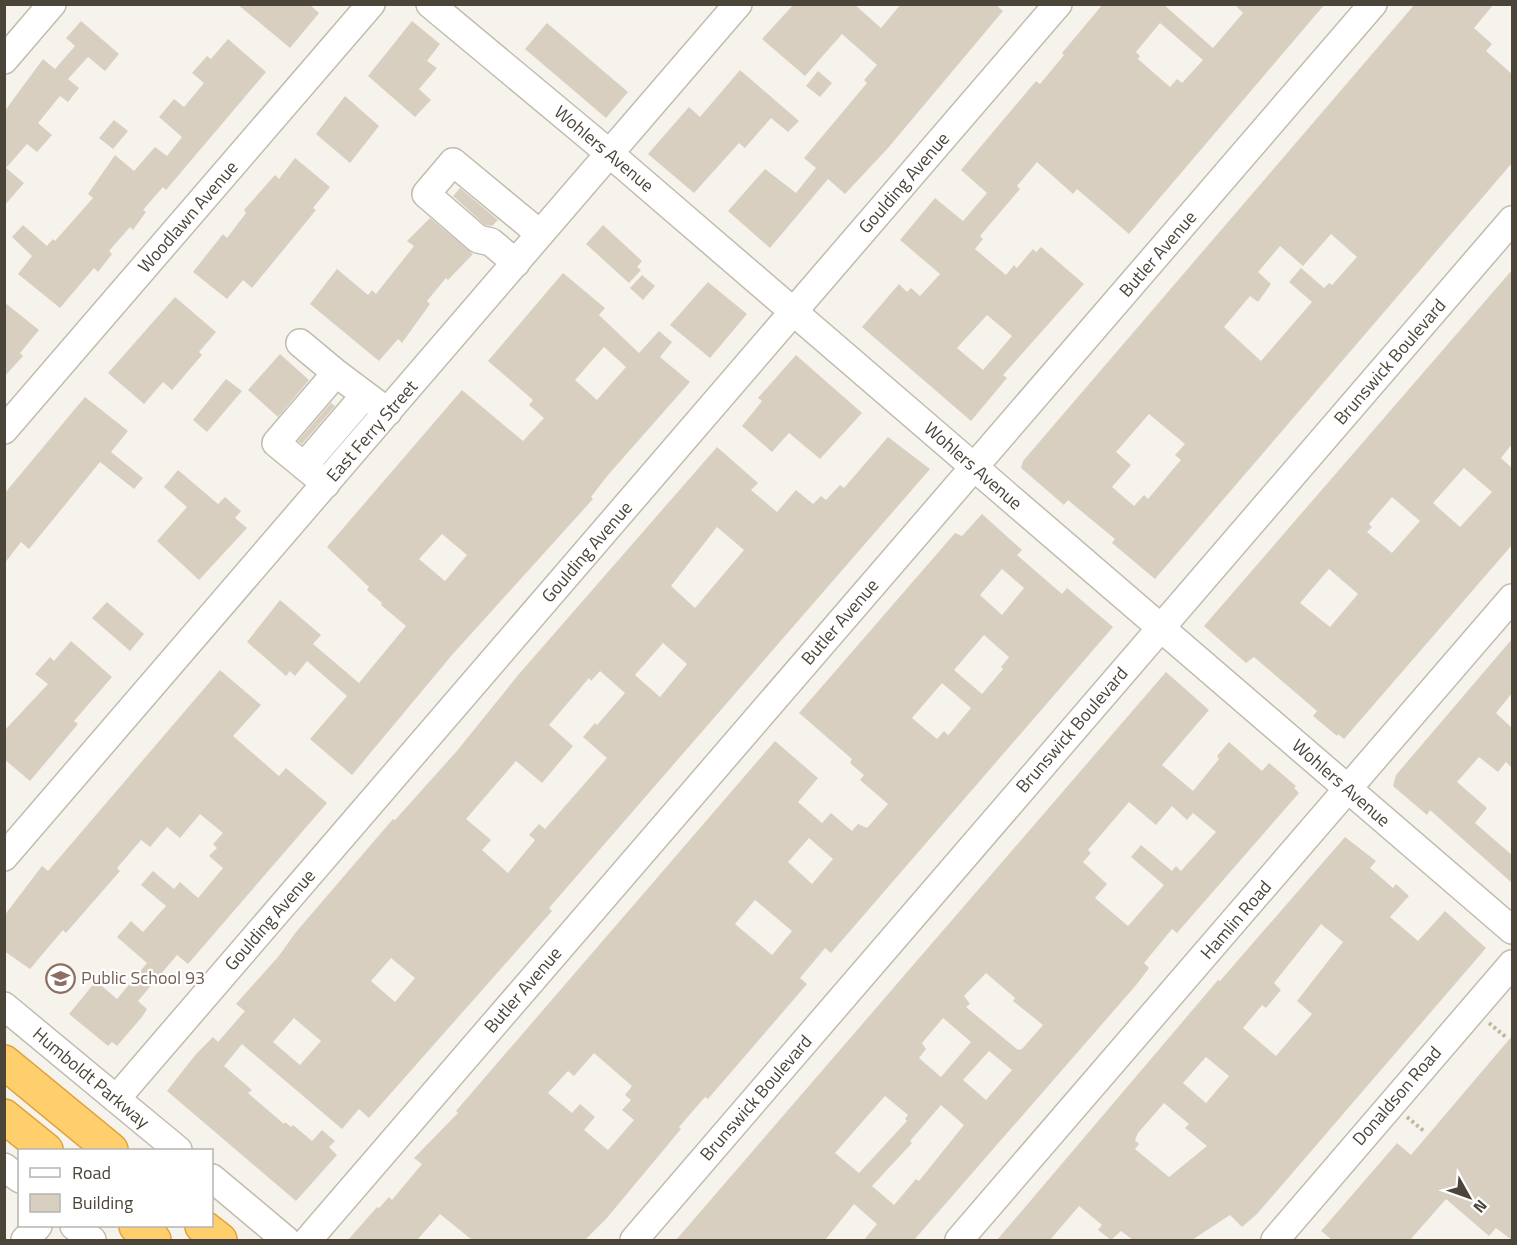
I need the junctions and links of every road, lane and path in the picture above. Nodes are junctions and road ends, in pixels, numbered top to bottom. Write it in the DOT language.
graph roads {
  1 [pos="52,4"];
  2 [pos="370,4"];
  3 [pos="430,4"];
  4 [pos="738,4"];
  5 [pos="1058,4"];
  6 [pos="1373,4"];
  7 [pos="4,60"];
  8 [pos="609,153"];
  9 [pos="1512,220"];
  10 [pos="540,234"];
  11 [pos="516,262"];
  12 [pos="794,312"];
  13 [pos="300,343"];
  14 [pos="336,373"];
  15 [pos="365,395"];
  16 [pos="388,412"];
  17 [pos="4,430"];
  18 [pos="304,466"];
  19 [pos="974,467"];
  20 [pos="326,484"];
  21 [pos="1512,598"];
  22 [pos="1160,627"];
  23 [pos="1348,790"];
  24 [pos="4,857"];
  25 [pos="1512,930"];
  26 [pos="1512,964"];
  27 [pos="4,1005"];
  28 [pos="1485,1019"];
  29 [pos="1507,1038"];
  30 [pos="4,1062"];
  31 [pos="116,1098"];
  32 [pos="1400,1111"];
  33 [pos="4,1116"];
  34 [pos="1425,1132"];
  35 [pos="45,1149"];
  36 [pos="110,1149"];
  37 [pos="177,1149"];
  38 [pos="4,1167"];
  39 [pos="18,1178"];
  40 [pos="213,1179"];
  41 [pos="37,1227"];
  42 [pos="75,1227"];
  43 [pos="137,1227"];
  44 [pos="203,1227"];
  45 [pos="1275,1237"];
  46 [pos="25,1240"];
  47 [pos="92,1240"];
  48 [pos="154,1240"];
  49 [pos="220,1240"];
  50 [pos="286,1240"];
  51 [pos="308,1240"];
  52 [pos="634,1240"];
  53 [pos="959,1240"];
  1 -- 7 [label="street"];
  2 -- 17 [label="street, Woodlawn Avenue"];
  3 -- 8 [label="street, Wohlers Avenue"];
  4 -- 8 [label="street, East Ferry Street"];
  5 -- 12 [label="street, Goulding Avenue"];
  6 -- 19 [label="street, Butler Avenue"];
  8 -- 10 [label="street, East Ferry Street"];
  8 -- 12 [label="street, Wohlers Avenue"];
  9 -- 22 [label="street, Brunswick Boulevard"];
  10 -- 11 [label="street, East Ferry Street"];
  10 -- 11 [label="street"];
  11 -- 16 [label="street, East Ferry Street"];
  12 -- 19 [label="street, Wohlers Avenue"];
  12 -- 31 [label="street, Goulding Avenue"];
  13 -- 14 [label="street"];
  14 -- 15 [label="street"];
  14 -- 18 [label="street"];
  15 -- 16 [label="street"];
  15 -- 18 [label="street"];
  16 -- 20 [label="street, East Ferry Street"];
  18 -- 20 [label="street"];
  19 -- 22 [label="street, Wohlers Avenue"];
  19 -- 51 [label="street, Butler Avenue"];
  20 -- 24 [label="street, East Ferry Street"];
  21 -- 23 [label="street, Hamlin Road"];
  22 -- 23 [label="street, Wohlers Avenue"];
  22 -- 52 [label="street, Brunswick Boulevard"];
  23 -- 25 [label="street, Wohlers Avenue"];
  23 -- 53 [label="street, Hamlin Road"];
  26 -- 45 [label="street, Donaldson Road"];
  27 -- 31 [label="street, Humboldt Parkway"];
  28 -- 29 [label="path"];
  30 -- 36 [label="highway"];
  31 -- 37 [label="street, Humboldt Parkway"];
  32 -- 34 [label="path"];
  33 -- 35 [label="highway"];
  38 -- 39 [label="street"];
  40 -- 50 [label="street"];
  41 -- 46 [label="street"];
  42 -- 47 [label="street"];
  43 -- 48 [label="highway"];
  44 -- 49 [label="highway"];
}
